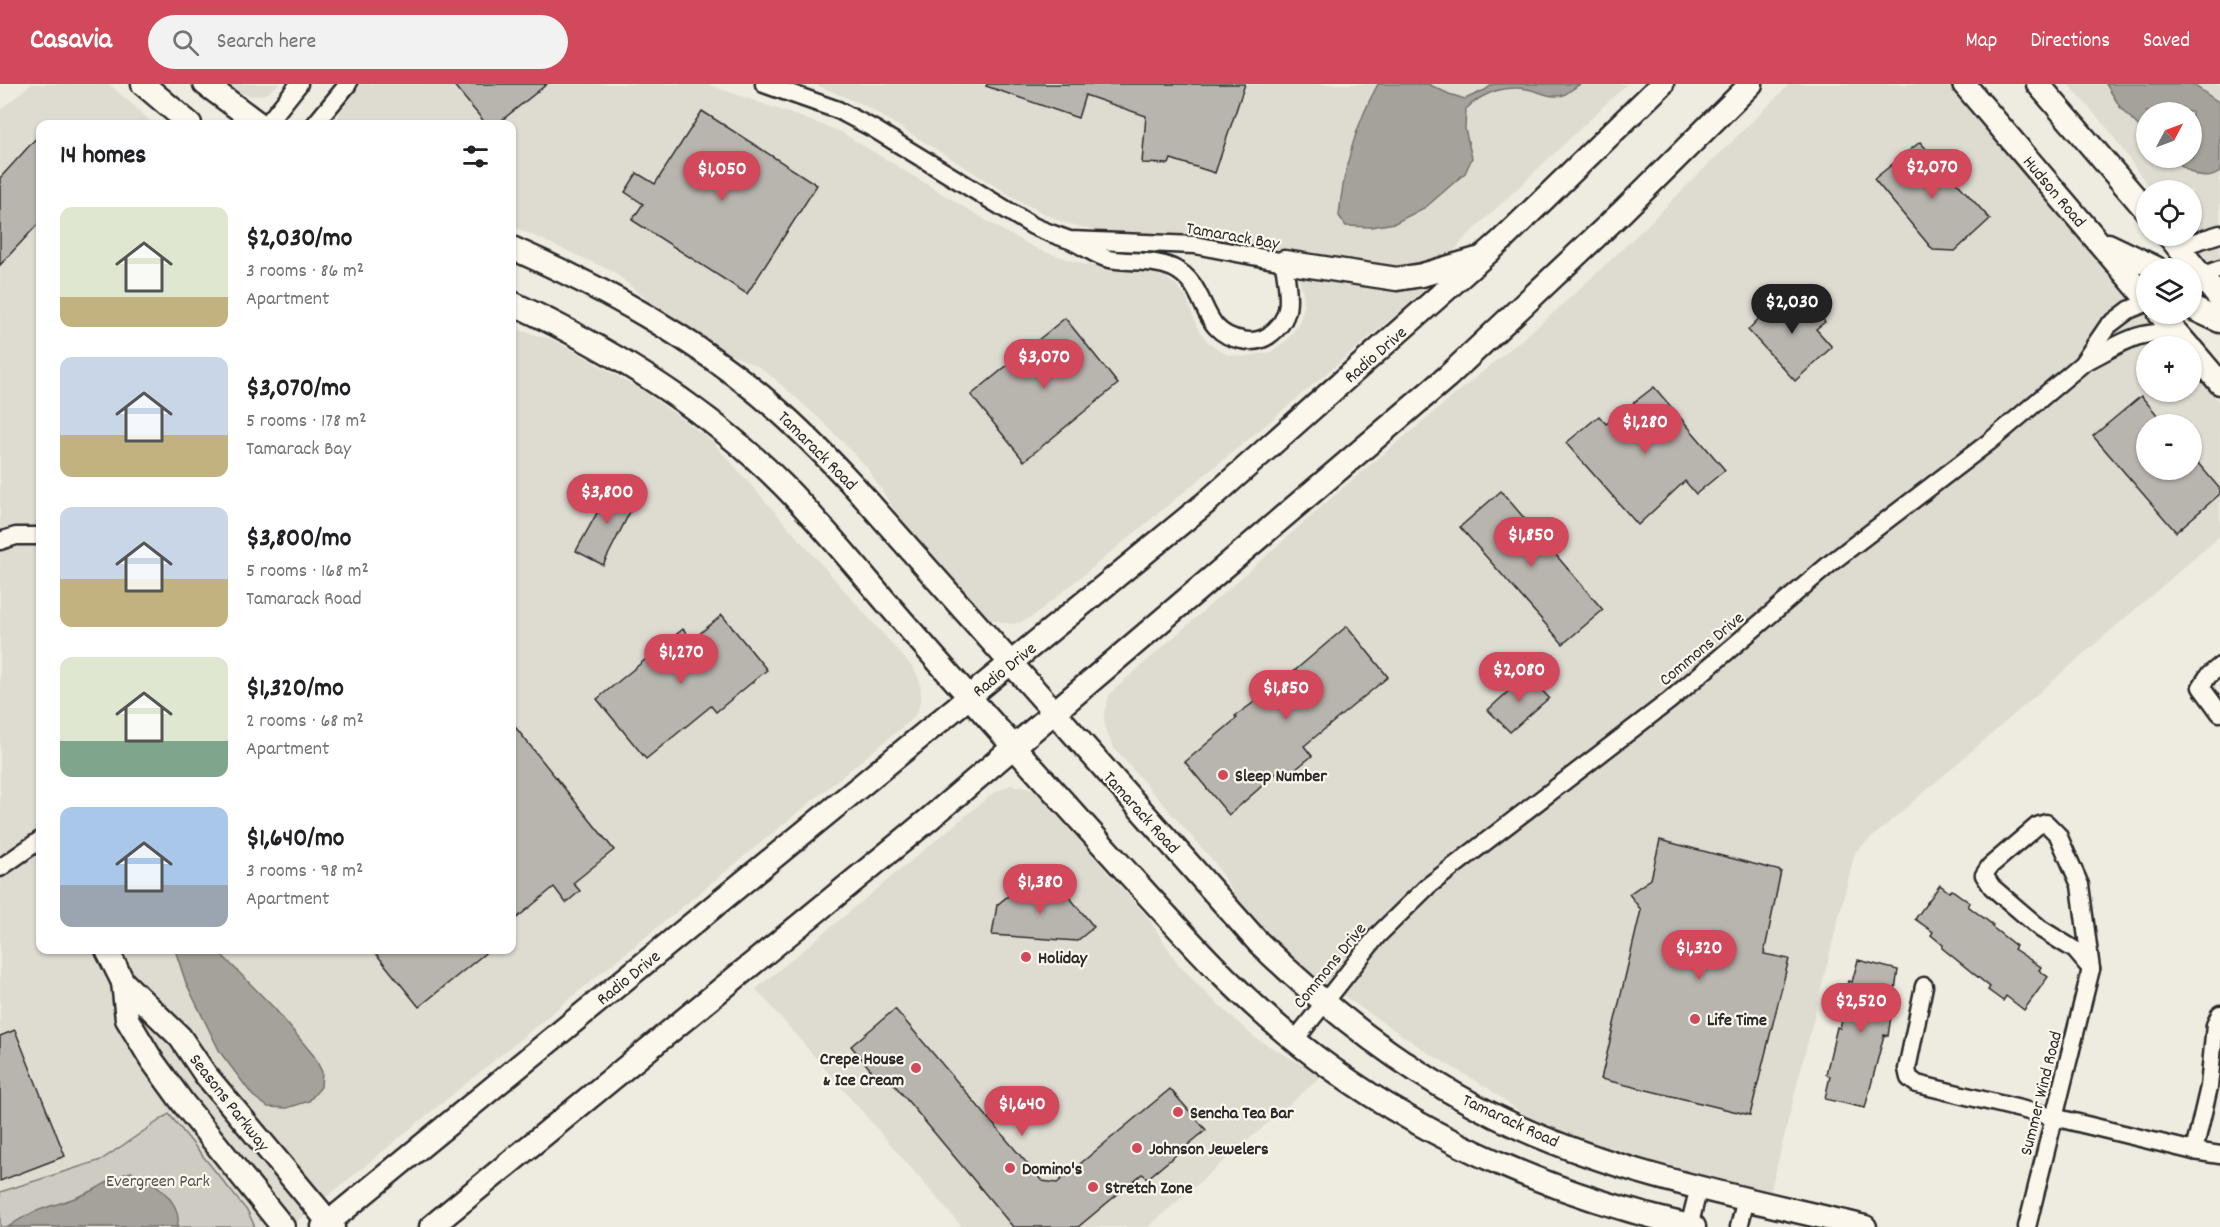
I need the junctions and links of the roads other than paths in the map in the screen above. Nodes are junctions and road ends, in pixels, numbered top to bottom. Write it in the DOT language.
graph roads {
  1 [pos="143,84"];
  2 [pos="205,84"];
  3 [pos="299,84"];
  4 [pos="348,84"];
  5 [pos="764,84"];
  6 [pos="1662,84"];
  7 [pos="1751,84"];
  8 [pos="1964,84"];
  9 [pos="2038,84"];
  10 [pos="185,120"];
  11 [pos="254,120"];
  12 [pos="270,120"];
  13 [pos="318,120"];
  14 [pos="2136,198"];
  15 [pos="2220,234"];
  16 [pos="2096,238"];
  17 [pos="1070,240"];
  18 [pos="2202,240"];
  19 [pos="2178,246"];
  20 [pos="516,250"];
  21 [pos="1484,256"];
  22 [pos="2136,258"];
  23 [pos="1284,261"];
  24 [pos="2204,274"];
  25 [pos="2136,286"];
  26 [pos="2220,299"];
  27 [pos="516,305"];
  28 [pos="2136,307"];
  29 [pos="2202,313"];
  30 [pos="2220,321"];
  31 [pos="2169,324"];
  32 [pos="2170,336"];
  33 [pos="2179,336"];
  34 [pos="2202,362"];
  35 [pos="2082,364"];
  36 [pos="2220,383"];
  37 [pos="36,536"];
  38 [pos="0,541"];
  39 [pos="1010,664"];
  40 [pos="2220,666"];
  41 [pos="969,697"];
  42 [pos="2220,713"];
  43 [pos="1054,714"];
  44 [pos="1014,747"];
  45 [pos="36,843"];
  46 [pos="0,868"];
  47 [pos="109,954"];
  48 [pos="2091,969"];
  49 [pos="123,982"];
  50 [pos="1924,986"];
  51 [pos="1324,1003"];
  52 [pos="2220,1014"];
  53 [pos="1295,1040"];
  54 [pos="2053,1117"];
  55 [pos="2194,1151"];
  56 [pos="2220,1155"];
  57 [pos="1699,1187"];
  58 [pos="1746,1199"];
  59 [pos="328,1225"];
  60 [pos="283,1227"];
  61 [pos="431,1227"];
  62 [pos="1691,1227"];
  63 [pos="1739,1227"];
  64 [pos="1865,1227"];
  65 [pos="2027,1227"];
  1 -- 10 [label="street"];
  2 -- 11 [label="street"];
  3 -- 12 [label="street"];
  4 -- 13 [label="street"];
  5 -- 17 [label="street, Tamarack Bay"];
  6 -- 21 [label="street, Radio Drive"];
  7 -- 43 [label="street"];
  8 -- 16 [label="street, Hudson Road"];
  9 -- 14 [label="street"];
  15 -- 18 [label="street"];
  16 -- 22 [label="street"];
  16 -- 25 [label="street, Hudson Road"];
  17 -- 23 [label="street, Tamarack Bay"];
  17 -- 23 [label="street, Tamarack Bay"];
  19 -- 24 [label="street"];
  20 -- 39 [label="street, Tamarack Road"];
  21 -- 23 [label="street"];
  21 -- 39 [label="street, Radio Drive"];
  24 -- 26 [label="street"];
  27 -- 41 [label="street"];
  28 -- 35 [label="street, Commons Drive"];
  29 -- 30 [label="street"];
  31 -- 33 [label="street"];
  32 -- 35 [label="street"];
  34 -- 36 [label="street"];
  35 -- 51 [label="street, Commons Drive"];
  37 -- 38 [label="street"];
  39 -- 41 [label="street, Radio Drive"];
  39 -- 43 [label="street, Tamarack Road"];
  40 -- 42 [label="street"];
  41 -- 44 [label="street"];
  41 -- 59 [label="street, Radio Drive"];
  43 -- 44 [label="street"];
  43 -- 51 [label="street, Tamarack Road"];
  44 -- 53 [label="street"];
  44 -- 61 [label="street"];
  45 -- 46 [label="street"];
  47 -- 49 [label="street, Seasons Parkway"];
  48 -- 48 [label="street"];
  48 -- 54 [label="street, Summer Wind Road"];
  49 -- 59 [label="street, Seasons Parkway"];
  49 -- 60 [label="street, Seasons Parkway"];
  50 -- 54 [label="street"];
  51 -- 53 [label="street, Commons Drive"];
  51 -- 57 [label="street, Tamarack Road"];
  52 -- 55 [label="street"];
  53 -- 62 [label="street"];
  54 -- 55 [label="street"];
  54 -- 65 [label="street, Summer Wind Road"];
  55 -- 56 [label="street"];
  57 -- 58 [label="street, Tamarack Road"];
  57 -- 62 [label="street"];
  58 -- 63 [label="street"];
  58 -- 64 [label="street, Tamarack Road"];
}
